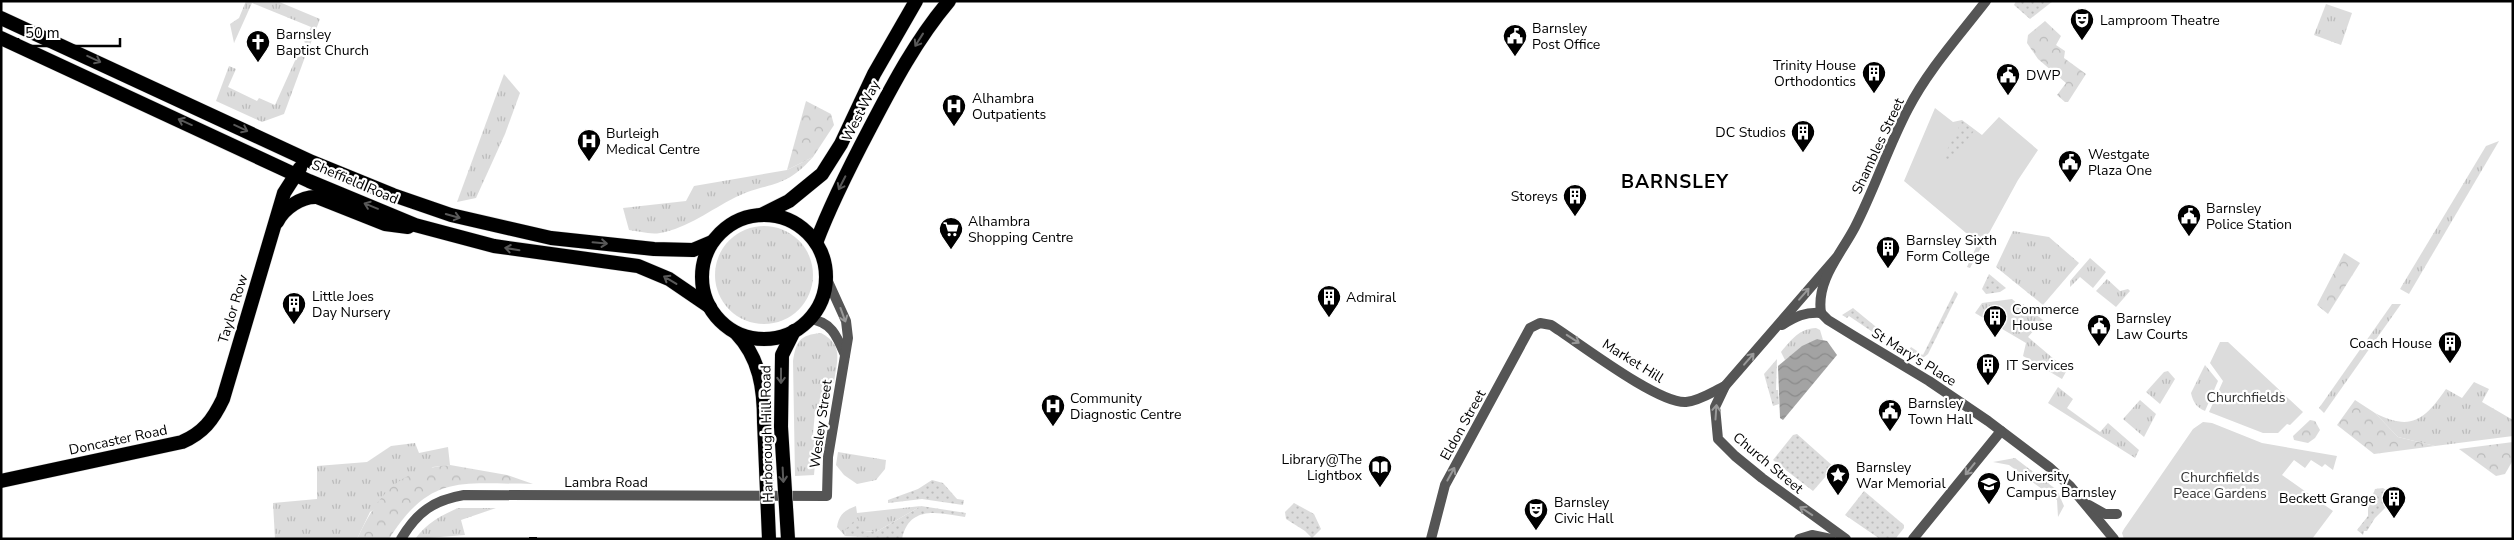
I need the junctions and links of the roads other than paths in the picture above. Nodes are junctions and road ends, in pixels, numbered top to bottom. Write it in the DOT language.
graph roads {
  1 [pos="916,1"];
  2 [pos="949,1"];
  3 [pos="1986,1"];
  4 [pos="1,18"];
  5 [pos="1,38"];
  6 [pos="282,147"];
  7 [pos="312,162"];
  8 [pos="276,165"];
  9 [pos="295,174"];
  10 [pos="284,193"];
  11 [pos="760,215"];
  12 [pos="274,229"];
  13 [pos="433,230"];
  14 [pos="712,242"];
  15 [pos="816,243"];
  16 [pos="1836,258"];
  17 [pos="826,277"];
  18 [pos="710,307"];
  19 [pos="1822,313"];
  20 [pos="809,319"];
  21 [pos="1530,328"];
  22 [pos="735,331"];
  23 [pos="794,331"];
  24 [pos="1773,331"];
  25 [pos="845,356"];
  26 [pos="1725,386"];
  27 [pos="223,399"];
  28 [pos="2001,431"];
  29 [pos="1,481"];
  30 [pos="827,496"];
  31 [pos="2084,502"];
  32 [pos="2117,514"];
  33 [pos="402,539"];
  34 [pos="769,539"];
  35 [pos="788,539"];
  36 [pos="1431,539"];
  37 [pos="1799,539"];
  38 [pos="1831,539"];
  39 [pos="1846,539"];
  40 [pos="1913,539"];
  41 [pos="2114,539"];
  1 -- 11 [label="highway, West Way"];
  2 -- 15 [label="highway, West Way, one-way"];
  3 -- 16 [label="street, Shambles Street"];
  4 -- 6 [label="highway, Sheffield Road, one-way"];
  8 -- 5 [label="highway, Sheffield Road, one-way"];
  6 -- 7 [label="highway, Sheffield Road"];
  6 -- 8 [label="highway"];
  7 -- 9 [label="highway"];
  7 -- 14 [label="highway, Sheffield Road, one-way"];
  8 -- 9 [label="highway, Sheffield Road"];
  8 -- 10 [label="highway"];
  9 -- 10 [label="highway"];
  13 -- 9 [label="highway, Sheffield Road, one-way"];
  10 -- 12 [label="highway, Taylor Row"];
  11 -- 14 [label="highway"];
  11 -- 15 [label="highway"];
  12 -- 13 [label="highway, Taylor Row"];
  12 -- 27 [label="highway, Taylor Row"];
  18 -- 13 [label="highway, Sheffield Road, one-way"];
  14 -- 18 [label="highway"];
  15 -- 17 [label="highway"];
  16 -- 19 [label="street, Shambles Street"];
  24 -- 16 [label="street, Shambles Street, one-way"];
  17 -- 20 [label="highway"];
  17 -- 25 [label="street, Wesley Street, one-way"];
  18 -- 22 [label="highway"];
  19 -- 24 [label="street, Shambles Street"];
  19 -- 28 [label="street, St Mary's Place"];
  20 -- 23 [label="highway"];
  20 -- 25 [label="street"];
  21 -- 26 [label="street, Market Hill, one-way"];
  36 -- 21 [label="street, Eldon Street, one-way"];
  22 -- 23 [label="highway"];
  22 -- 34 [label="highway, Harborough Hill Road, bridge"];
  23 -- 35 [label="highway, Harborough Hill Road, one-way, bridge"];
  26 -- 24 [label="street, Shambles Street, one-way"];
  25 -- 30 [label="street, Wesley Street"];
  39 -- 26 [label="street, Church Street, one-way"];
  27 -- 29 [label="highway, Doncaster Road"];
  28 -- 31 [label="street, St Mary's Place"];
  28 -- 40 [label="street, one-way"];
  30 -- 33 [label="street, Lambra Road"];
  31 -- 32 [label="street"];
  31 -- 41 [label="street"];
  37 -- 38 [label="street"];
}
